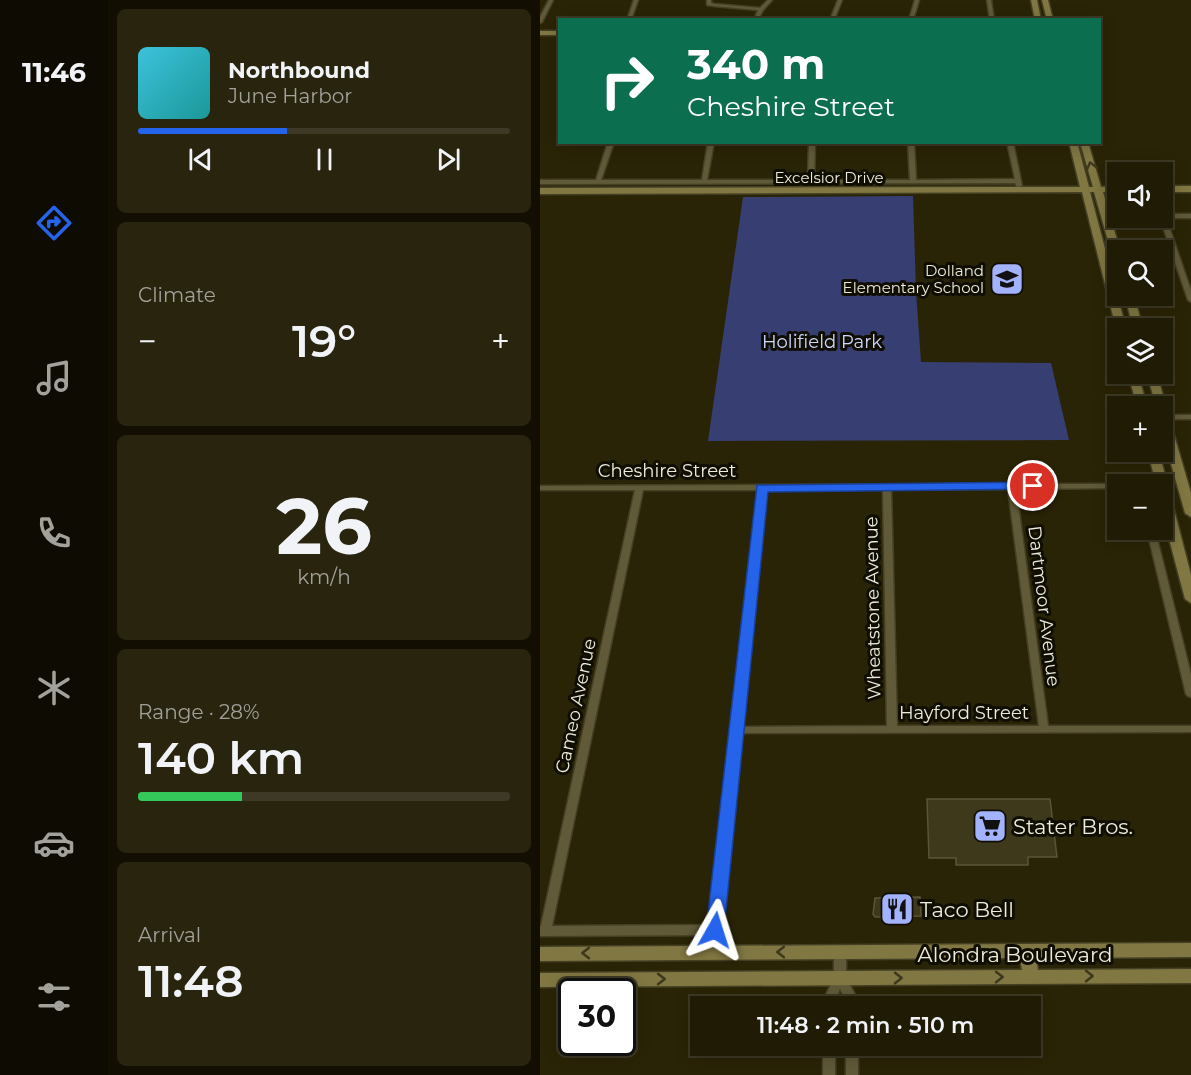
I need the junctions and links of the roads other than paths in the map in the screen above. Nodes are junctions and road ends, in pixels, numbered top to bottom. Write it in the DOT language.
graph roads {
  1 [pos="551,0"];
  2 [pos="636,0"];
  3 [pos="709,0"];
  4 [pos="770,0"];
  5 [pos="840,0"];
  6 [pos="917,0"];
  7 [pos="988,0"];
  8 [pos="1034,0"];
  9 [pos="1045,0"];
  10 [pos="761,9"];
  11 [pos="630,18"];
  12 [pos="757,18"];
  13 [pos="832,18"];
  14 [pos="912,18"];
  15 [pos="992,18"];
  16 [pos="1038,18"];
  17 [pos="1050,18"];
  18 [pos="540,22"];
  19 [pos="540,33"];
  20 [pos="558,33"];
  21 [pos="610,144"];
  22 [pos="711,144"];
  23 [pos="812,144"];
  24 [pos="911,144"];
  25 [pos="1010,144"];
  26 [pos="1073,144"];
  27 [pos="1085,144"];
  28 [pos="540,182"];
  29 [pos="598,182"];
  30 [pos="704,182"];
  31 [pos="811,182"];
  32 [pos="913,182"];
  33 [pos="1019,186"];
  34 [pos="1097,189"];
  35 [pos="1107,189"];
  36 [pos="1173,189"];
  37 [pos="1191,189"];
  38 [pos="1084,190"];
  39 [pos="540,191"];
  40 [pos="1173,216"];
  41 [pos="1191,216"];
  42 [pos="1166,228"];
  43 [pos="1113,240"];
  44 [pos="1191,300"];
  45 [pos="1118,318"];
  46 [pos="1173,414"];
  47 [pos="1191,417"];
  48 [pos="1173,449"];
  49 [pos="1012,486"];
  50 [pos="1107,486"];
  51 [pos="887,487"];
  52 [pos="540,488"];
  53 [pos="639,488"];
  54 [pos="762,488"];
  55 [pos="1191,513"];
  56 [pos="1173,529"];
  57 [pos="1153,540"];
  58 [pos="1191,599"];
  59 [pos="1180,650"];
  60 [pos="1191,650"];
  61 [pos="1191,694"];
  62 [pos="892,729"];
  63 [pos="1044,729"];
  64 [pos="1191,729"];
  65 [pos="736,730"];
  66 [pos="543,931"];
  67 [pos="1191,950"];
  68 [pos="1027,951"];
  69 [pos="840,952"];
  70 [pos="540,954"];
  71 [pos="1191,976"];
  72 [pos="1030,977"];
  73 [pos="840,978"];
  74 [pos="540,980"];
  75 [pos="831,996"];
  76 [pos="850,996"];
  77 [pos="829,1056"];
  78 [pos="852,1056"];
  79 [pos="829,1075"];
  80 [pos="852,1075"];
  1 -- 18 [label="street"];
  2 -- 11 [label="street"];
  3 -- 10 [label="street"];
  4 -- 10 [label="street"];
  5 -- 13 [label="street"];
  6 -- 14 [label="street"];
  7 -- 15 [label="street"];
  8 -- 16 [label="main road"];
  9 -- 17 [label="main road"];
  10 -- 12 [label="street"];
  19 -- 20 [label="main road"];
  21 -- 29 [label="street"];
  22 -- 30 [label="street"];
  23 -- 31 [label="street"];
  24 -- 32 [label="street"];
  25 -- 33 [label="street"];
  26 -- 38 [label="main road"];
  34 -- 27 [label="main road, one-way"];
  28 -- 29 [label="street, Excelsior Drive"];
  29 -- 30 [label="street, Excelsior Drive"];
  30 -- 31 [label="street, Excelsior Drive"];
  31 -- 32 [label="street, Excelsior Drive"];
  32 -- 33 [label="street, Excelsior Drive"];
  33 -- 38 [label="main road, Excelsior Drive"];
  33 -- 39 [label="main road, Excelsior Drive"];
  34 -- 35 [label="main road, Excelsior Drive"];
  34 -- 38 [label="main road, Excelsior Drive"];
  34 -- 43 [label="main road"];
  36 -- 37 [label="main road"];
  38 -- 45 [label="main road"];
  40 -- 41 [label="street"];
  42 -- 44 [label="street"];
  46 -- 47 [label="street"];
  48 -- 55 [label="main road"];
  49 -- 50 [label="street, Cheshire Street"];
  49 -- 51 [label="street, Cheshire Street"];
  49 -- 63 [label="street, Dartmoor Avenue"];
  51 -- 54 [label="street, Cheshire Street"];
  51 -- 62 [label="street, Wheatstone Avenue"];
  52 -- 53 [label="street, Cheshire Street"];
  53 -- 54 [label="street, Cheshire Street"];
  53 -- 66 [label="street, Cameo Avenue"];
  54 -- 65 [label="street"];
  56 -- 58 [label="main road"];
  57 -- 59 [label="street"];
  59 -- 60 [label="street"];
  59 -- 61 [label="street"];
  62 -- 63 [label="street, Hayford Street"];
  62 -- 65 [label="street, Hayford Street"];
  63 -- 64 [label="street, Hayford Street"];
  65 -- 66 [label="street"];
  67 -- 68 [label="main road, Alondra Boulevard"];
  68 -- 69 [label="main road, Alondra Boulevard"];
  68 -- 72 [label="main road"];
  69 -- 70 [label="main road, Alondra Boulevard, one-way"];
  69 -- 73 [label="street"];
  72 -- 71 [label="main road, Alondra Boulevard, one-way"];
  73 -- 72 [label="main road, Alondra Boulevard, one-way"];
  74 -- 73 [label="main road, Alondra Boulevard, one-way"];
  73 -- 75 [label="street"];
  73 -- 76 [label="street"];
  77 -- 79 [label="street"];
  78 -- 80 [label="street"];
}
